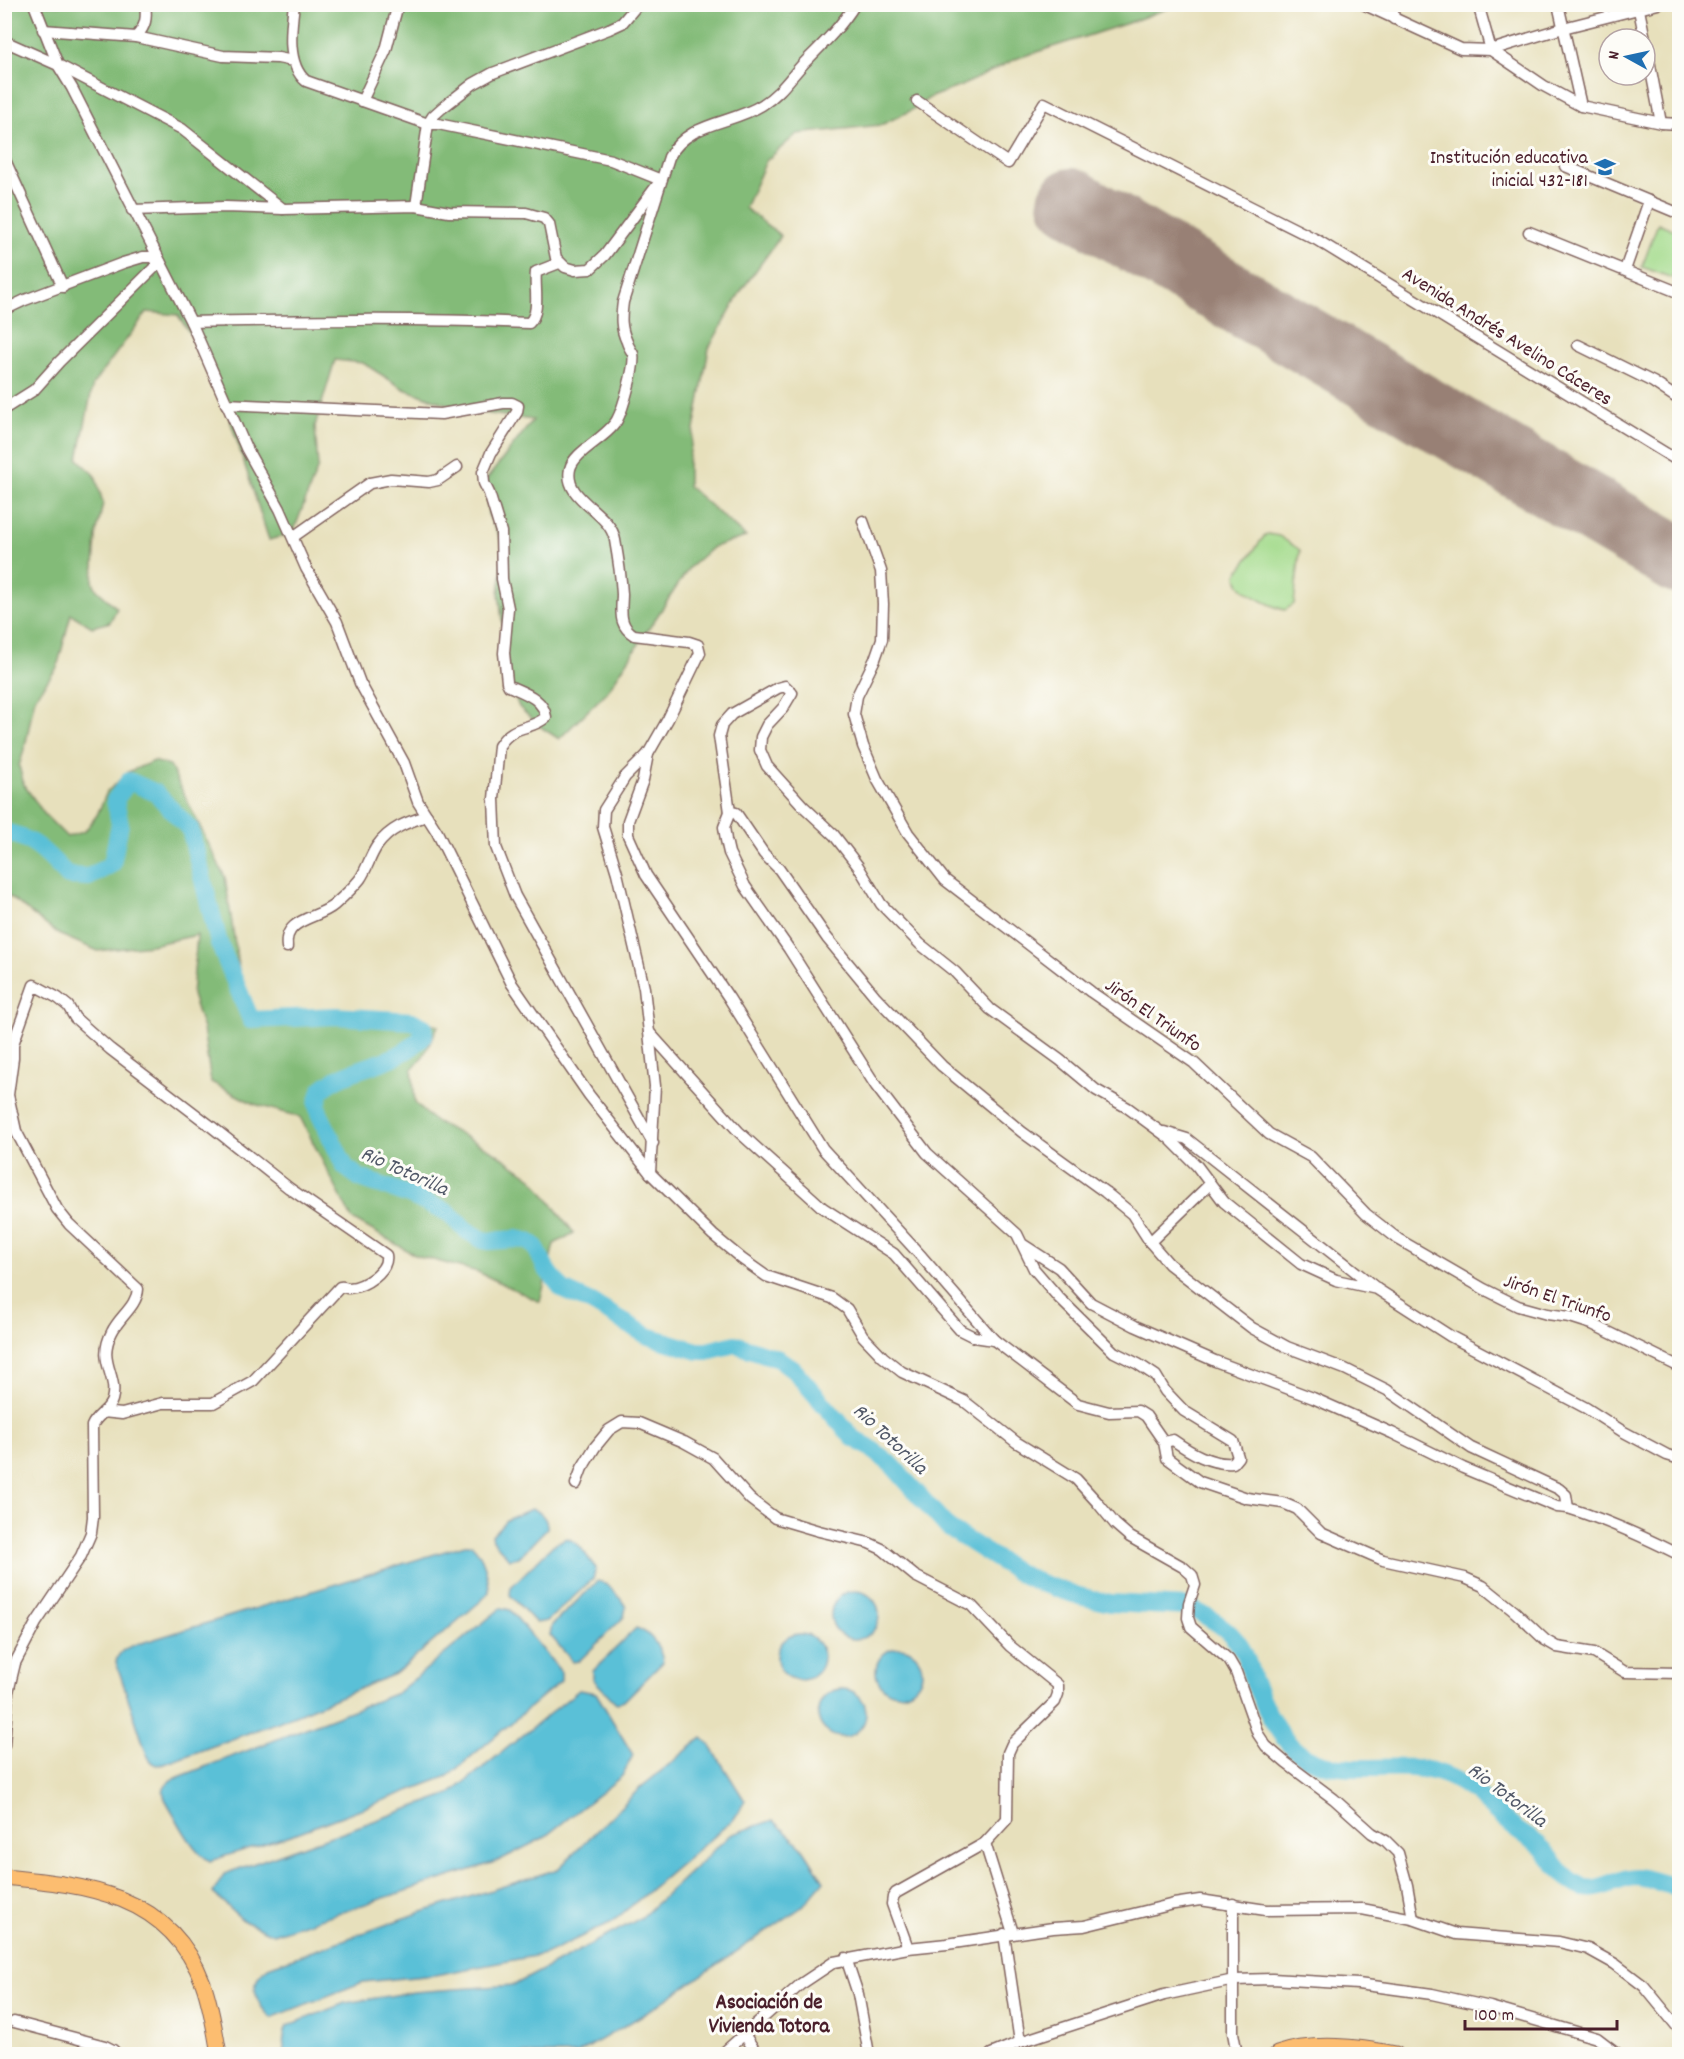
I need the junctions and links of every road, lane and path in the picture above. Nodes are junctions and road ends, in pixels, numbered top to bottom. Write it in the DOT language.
graph roads {
  1 [pos="34,4"];
  2 [pos="145,4"];
  3 [pos="294,4"];
  4 [pos="398,4"];
  5 [pos="638,4"];
  6 [pos="855,4"];
  7 [pos="1363,4"];
  8 [pos="1392,4"];
  9 [pos="1478,4"];
  10 [pos="1557,4"];
  11 [pos="1658,4"];
  12 [pos="1639,7"];
  13 [pos="1394,19"];
  14 [pos="1643,27"];
  15 [pos="1563,28"];
  16 [pos="43,30"];
  17 [pos="136,37"];
  18 [pos="4,41"];
  19 [pos="1491,51"];
  20 [pos="293,62"];
  21 [pos="58,65"];
  22 [pos="1654,87"];
  23 [pos="362,101"];
  24 [pos="917,101"];
  25 [pos="1581,106"];
  26 [pos="1661,123"];
  27 [pos="428,124"];
  28 [pos="1680,124"];
  29 [pos="4,158"];
  30 [pos="1565,166"];
  31 [pos="661,180"];
  32 [pos="1649,201"];
  33 [pos="416,206"];
  34 [pos="283,208"];
  35 [pos="132,210"];
  36 [pos="1680,214"];
  37 [pos="1529,232"];
  38 [pos="160,262"];
  39 [pos="559,263"];
  40 [pos="1624,270"];
  41 [pos="63,286"];
  42 [pos="1680,293"];
  43 [pos="4,310"];
  44 [pos="191,322"];
  45 [pos="1578,345"];
  46 [pos="1680,400"];
  47 [pos="226,404"];
  48 [pos="4,409"];
  49 [pos="1680,462"];
  50 [pos="457,467"];
  51 [pos="863,520"];
  52 [pos="293,537"];
  53 [pos="648,754"];
  54 [pos="730,812"];
  55 [pos="427,816"];
  56 [pos="287,947"];
  57 [pos="649,1032"];
  58 [pos="1157,1130"];
  59 [pos="653,1143"];
  60 [pos="650,1173"];
  61 [pos="1210,1184"];
  62 [pos="1150,1242"];
  63 [pos="1022,1244"];
  64 [pos="1377,1289"];
  65 [pos="994,1340"];
  66 [pos="1680,1367"];
  67 [pos="103,1412"];
  68 [pos="1164,1442"];
  69 [pos="1680,1459"];
  70 [pos="576,1484"];
  71 [pos="1568,1508"];
  72 [pos="1680,1555"];
  73 [pos="1680,1673"];
  74 [pos="4,1745"];
  75 [pos="985,1843"];
  76 [pos="4,1877"];
  77 [pos="1233,1904"];
  78 [pos="1413,1918"];
  79 [pos="1009,1934"];
  80 [pos="908,1948"];
  81 [pos="846,1958"];
  82 [pos="1234,1980"];
  83 [pos="14,2022"];
  84 [pos="1680,2030"];
  85 [pos="744,2034"];
  86 [pos="1020,2042"];
  87 [pos="1614,2054"];
  88 [pos="117,2055"];
  89 [pos="219,2055"];
  90 [pos="723,2055"];
  91 [pos="757,2055"];
  92 [pos="868,2055"];
  93 [pos="991,2055"];
  94 [pos="1237,2055"];
  95 [pos="1277,2055"];
  96 [pos="1396,2055"];
  1 -- 16 [label="street"];
  2 -- 17 [label="street"];
  3 -- 20 [label="street"];
  4 -- 23 [label="street"];
  5 -- 27 [label="street"];
  6 -- 31 [label="street"];
  7 -- 13 [label="street"];
  8 -- 13 [label="street"];
  9 -- 19 [label="street"];
  10 -- 15 [label="street"];
  11 -- 12 [label="street"];
  12 -- 14 [label="street"];
  12 -- 15 [label="street"];
  13 -- 19 [label="street"];
  15 -- 19 [label="street"];
  15 -- 25 [label="street"];
  16 -- 17 [label="street"];
  16 -- 21 [label="street"];
  17 -- 20 [label="street"];
  18 -- 21 [label="street"];
  19 -- 25 [label="street"];
  20 -- 23 [label="street"];
  21 -- 34 [label="street"];
  21 -- 35 [label="street"];
  22 -- 26 [label="street"];
  23 -- 27 [label="street"];
  24 -- 49 [label="street, Avenida Andrés Avelino Cáceres"];
  25 -- 26 [label="street"];
  26 -- 28 [label="street"];
  27 -- 31 [label="street"];
  27 -- 33 [label="street"];
  29 -- 41 [label="street"];
  30 -- 32 [label="street"];
  31 -- 39 [label="street"];
  31 -- 53 [label="street"];
  32 -- 36 [label="street"];
  32 -- 40 [label="street"];
  33 -- 34 [label="street"];
  33 -- 39 [label="street"];
  34 -- 35 [label="street"];
  35 -- 38 [label="street"];
  37 -- 40 [label="street"];
  38 -- 41 [label="street"];
  38 -- 44 [label="street"];
  38 -- 48 [label="street"];
  39 -- 44 [label="street"];
  40 -- 42 [label="street"];
  41 -- 43 [label="street"];
  44 -- 47 [label="street"];
  45 -- 46 [label="street"];
  47 -- 52 [label="street"];
  47 -- 59 [label="street"];
  50 -- 52 [label="street"];
  51 -- 66 [label="street, Jirón El Triunfo"];
  52 -- 55 [label="street"];
  53 -- 57 [label="street"];
  53 -- 65 [label="street"];
  54 -- 58 [label="street"];
  54 -- 62 [label="street"];
  54 -- 63 [label="street"];
  55 -- 56 [label="street"];
  55 -- 60 [label="street"];
  57 -- 59 [label="street"];
  57 -- 65 [label="street"];
  58 -- 61 [label="street"];
  58 -- 64 [label="street"];
  59 -- 60 [label="street"];
  60 -- 78 [label="street"];
  61 -- 62 [label="street"];
  61 -- 64 [label="street"];
  62 -- 71 [label="street"];
  63 -- 68 [label="street"];
  63 -- 71 [label="street"];
  64 -- 69 [label="street"];
  65 -- 68 [label="street"];
  67 -- 67 [label="street"];
  67 -- 74 [label="street"];
  68 -- 73 [label="street"];
  70 -- 75 [label="street"];
  71 -- 72 [label="street"];
  75 -- 79 [label="street"];
  75 -- 80 [label="street"];
  76 -- 89 [label="highway"];
  77 -- 78 [label="street"];
  77 -- 79 [label="street"];
  77 -- 82 [label="street"];
  78 -- 84 [label="street"];
  79 -- 80 [label="street"];
  79 -- 86 [label="street"];
  80 -- 81 [label="street"];
  81 -- 85 [label="street"];
  81 -- 92 [label="street"];
  82 -- 86 [label="street"];
  82 -- 87 [label="street"];
  82 -- 94 [label="street"];
  83 -- 88 [label="street"];
  85 -- 90 [label="street"];
  85 -- 91 [label="street"];
  86 -- 93 [label="street"];
  95 -- 96 [label="highway"];
}
